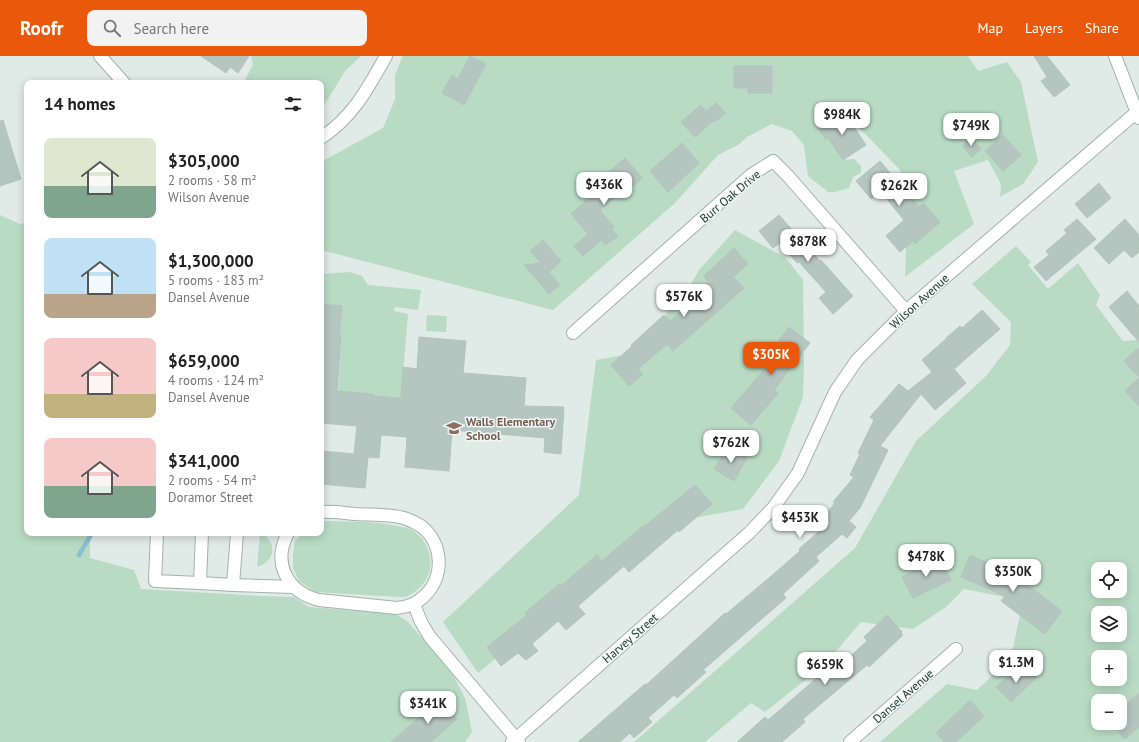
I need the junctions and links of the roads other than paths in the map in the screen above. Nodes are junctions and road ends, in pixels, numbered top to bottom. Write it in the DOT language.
graph roads {
  1 [pos="100,56"];
  2 [pos="386,56"];
  3 [pos="1115,56"];
  4 [pos="121,80"];
  5 [pos="1138,113"];
  6 [pos="324,136"];
  7 [pos="906,312"];
  8 [pos="573,333"];
  9 [pos="324,512"];
  10 [pos="749,533"];
  11 [pos="157,536"];
  12 [pos="202,536"];
  13 [pos="237,536"];
  14 [pos="286,536"];
  15 [pos="200,583"];
  16 [pos="233,585"];
  17 [pos="293,587"];
  18 [pos="414,604"];
  19 [pos="956,649"];
  20 [pos="516,741"];
  21 [pos="850,742"];
  1 -- 4 [label="street"];
  2 -- 6 [label="street"];
  3 -- 5 [label="street"];
  5 -- 7 [label="street, Wilson Avenue"];
  7 -- 8 [label="street, Burr Oak Drive"];
  7 -- 10 [label="street, Wilson Avenue"];
  9 -- 18 [label="street"];
  10 -- 20 [label="street, Harvey Street"];
  11 -- 15 [label="street"];
  12 -- 15 [label="street"];
  13 -- 16 [label="street"];
  14 -- 17 [label="street"];
  15 -- 16 [label="street"];
  16 -- 17 [label="street"];
  17 -- 18 [label="street"];
  18 -- 20 [label="street"];
  19 -- 21 [label="street, Dansel Avenue"];
}
